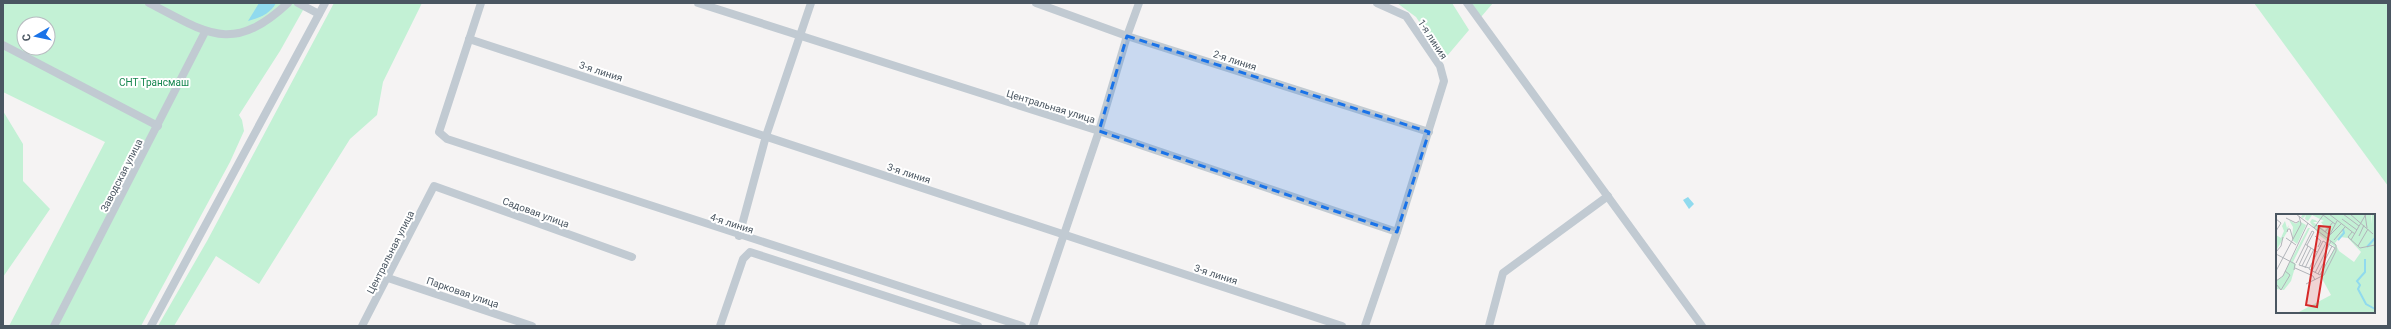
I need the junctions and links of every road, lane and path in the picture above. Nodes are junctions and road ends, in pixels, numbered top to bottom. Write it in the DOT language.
graph roads {
  1 [pos="149,3"];
  2 [pos="288,3"];
  3 [pos="298,3"];
  4 [pos="325,3"];
  5 [pos="481,3"];
  6 [pos="698,3"];
  7 [pos="811,3"];
  8 [pos="1036,3"];
  9 [pos="1139,3"];
  10 [pos="1377,3"];
  11 [pos="1467,3"];
  12 [pos="319,14"];
  13 [pos="205,32"];
  14 [pos="1127,36"];
  15 [pos="799,37"];
  16 [pos="469,39"];
  17 [pos="3,45"];
  18 [pos="158,126"];
  19 [pos="1099,131"];
  20 [pos="1429,132"];
  21 [pos="766,136"];
  22 [pos="434,186"];
  23 [pos="1608,196"];
  24 [pos="1398,232"];
  25 [pos="1064,235"];
  26 [pos="739,236"];
  27 [pos="632,257"];
  28 [pos="388,278"];
  29 [pos="54,326"];
  30 [pos="151,326"];
  31 [pos="362,326"];
  32 [pos="532,326"];
  33 [pos="720,326"];
  34 [pos="978,326"];
  35 [pos="1022,326"];
  36 [pos="1033,326"];
  37 [pos="1342,326"];
  38 [pos="1365,326"];
  39 [pos="1489,326"];
  40 [pos="1702,326"];
  1 -- 13 [label="street"];
  2 -- 13 [label="street"];
  3 -- 12 [label="street"];
  4 -- 12 [label="street"];
  5 -- 16 [label="street"];
  6 -- 15 [label="street, Центральная улица"];
  7 -- 15 [label="street"];
  8 -- 14 [label="street, 2-я линия"];
  9 -- 14 [label="street"];
  10 -- 20 [label="street, 1-я линия"];
  11 -- 23 [label="street"];
  12 -- 30 [label="street"];
  13 -- 18 [label="street, Заводская улица"];
  14 -- 19 [label="street"];
  14 -- 20 [label="street, 2-я линия"];
  15 -- 19 [label="street, Центральная улица"];
  15 -- 21 [label="street"];
  16 -- 21 [label="street, 3-я линия"];
  16 -- 26 [label="street, 4-я линия"];
  17 -- 18 [label="street"];
  18 -- 29 [label="street, Заводская улица"];
  19 -- 24 [label="street, Центральная улица"];
  19 -- 25 [label="street"];
  20 -- 24 [label="street"];
  21 -- 25 [label="street, 3-я линия"];
  21 -- 26 [label="street"];
  22 -- 27 [label="street, Садовая улица"];
  22 -- 28 [label="street, Центральная улица"];
  23 -- 39 [label="street"];
  23 -- 40 [label="street"];
  24 -- 38 [label="street"];
  25 -- 36 [label="street"];
  25 -- 37 [label="street, 3-я линия"];
  26 -- 35 [label="street, 4-я линия"];
  28 -- 31 [label="street, Центральная улица"];
  28 -- 32 [label="street, Парковая улица"];
  33 -- 34 [label="street"];
}
